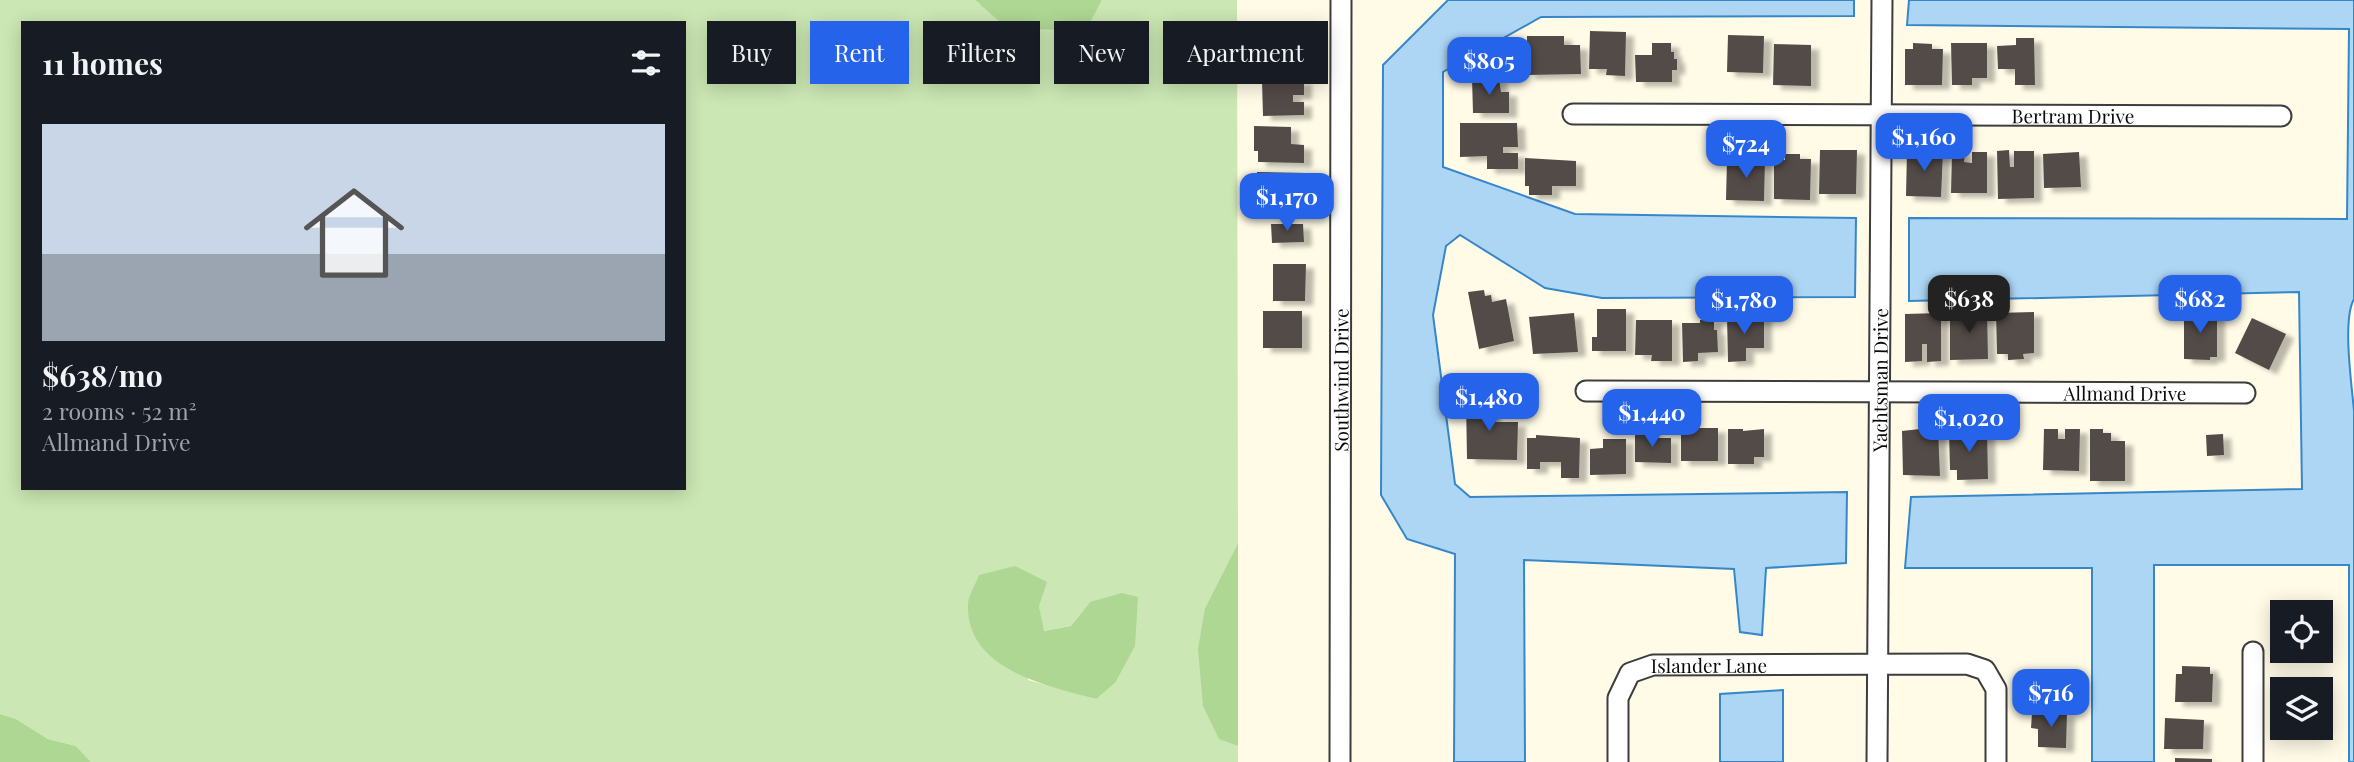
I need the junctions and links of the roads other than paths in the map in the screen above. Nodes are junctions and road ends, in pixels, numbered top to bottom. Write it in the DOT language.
graph roads {
  1 [pos="1341,0"];
  2 [pos="1882,0"];
  3 [pos="1573,114"];
  4 [pos="2281,116"];
  5 [pos="1882,117"];
  6 [pos="1586,391"];
  7 [pos="1879,393"];
  8 [pos="2245,393"];
  9 [pos="2253,652"];
  10 [pos="1878,664"];
  11 [pos="1340,762"];
  12 [pos="1618,762"];
  13 [pos="1877,762"];
  14 [pos="1996,762"];
  15 [pos="2253,762"];
  1 -- 11 [label="street, Southwind Drive"];
  2 -- 5 [label="street, Yachtsman Drive"];
  3 -- 5 [label="street, Bertram Drive"];
  4 -- 5 [label="street, Bertram Drive"];
  5 -- 7 [label="street, Yachtsman Drive"];
  6 -- 7 [label="street, Allmand Drive"];
  7 -- 8 [label="street, Allmand Drive"];
  7 -- 10 [label="street, Yachtsman Drive"];
  9 -- 15 [label="street"];
  10 -- 12 [label="street, Islander Lane"];
  10 -- 13 [label="street, Yachtsman Drive"];
  10 -- 14 [label="street, Islander Lane"];
}
